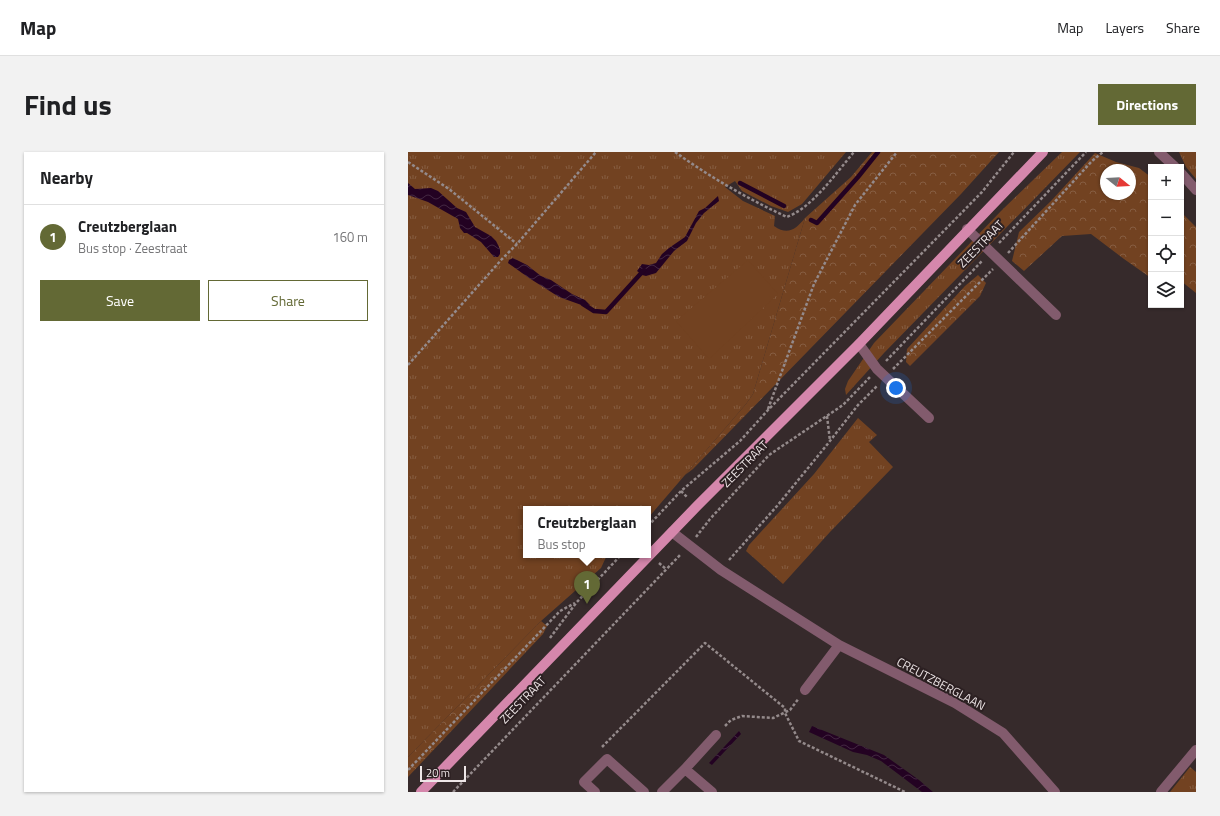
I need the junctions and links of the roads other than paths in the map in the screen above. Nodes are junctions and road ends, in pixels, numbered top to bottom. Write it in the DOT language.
graph roads {
  1 [pos="1042,152"];
  2 [pos="1159,152"];
  3 [pos="1172,164"];
  4 [pos="1184,176"];
  5 [pos="1196,190"];
  6 [pos="967,230"];
  7 [pos="1056,314"];
  8 [pos="859,344"];
  9 [pos="929,418"];
  10 [pos="672,532"];
  11 [pos="651,554"];
  12 [pos="647,558"];
  13 [pos="839,645"];
  14 [pos="805,690"];
  15 [pos="716,735"];
  16 [pos="1196,750"];
  17 [pos="685,769"];
  18 [pos="421,792"];
  19 [pos="595,792"];
  20 [pos="644,792"];
  21 [pos="662,792"];
  22 [pos="712,792"];
  23 [pos="1055,792"];
  24 [pos="1161,792"];
  1 -- 6 [label="main road, ZEESTRAAT"];
  2 -- 3 [label="street"];
  4 -- 5 [label="street"];
  6 -- 7 [label="street"];
  6 -- 8 [label="main road, ZEESTRAAT"];
  8 -- 9 [label="street"];
  8 -- 10 [label="main road, ZEESTRAAT"];
  10 -- 11 [label="main road, ZEESTRAAT"];
  10 -- 13 [label="street, CREUTZBERGLAAN"];
  12 -- 18 [label="main road, ZEESTRAAT"];
  13 -- 14 [label="street"];
  13 -- 23 [label="street, CREUTZBERGLAAN"];
  15 -- 17 [label="street"];
  16 -- 24 [label="street"];
  17 -- 21 [label="street"];
  17 -- 22 [label="street"];
  19 -- 20 [label="street"];
}
